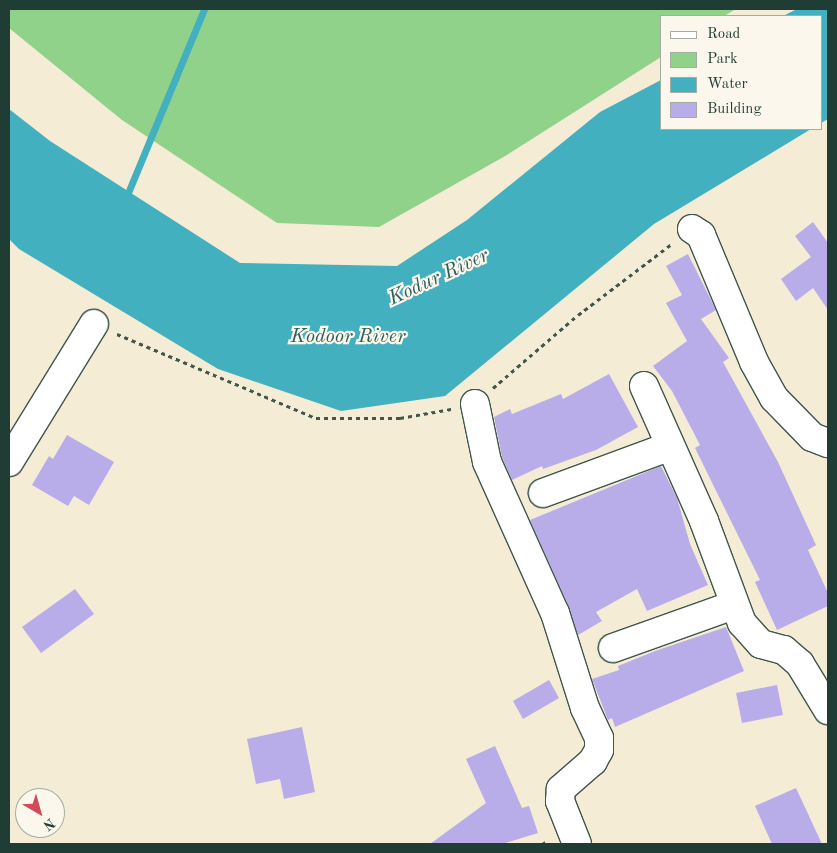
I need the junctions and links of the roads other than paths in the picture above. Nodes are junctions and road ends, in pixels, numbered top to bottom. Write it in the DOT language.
graph roads {
  1 [pos="692,229"];
  2 [pos="94,324"];
  3 [pos="644,386"];
  4 [pos="475,404"];
  5 [pos="828,443"];
  6 [pos="668,447"];
  7 [pos="9,462"];
  8 [pos="543,493"];
  9 [pos="734,605"];
  10 [pos="613,648"];
  11 [pos="828,710"];
  12 [pos="577,844"];
  1 -- 5 [label="street"];
  2 -- 7 [label="street"];
  3 -- 6 [label="street"];
  4 -- 12 [label="street"];
  6 -- 8 [label="street"];
  6 -- 9 [label="street"];
  9 -- 10 [label="street"];
  9 -- 11 [label="street"];
}
